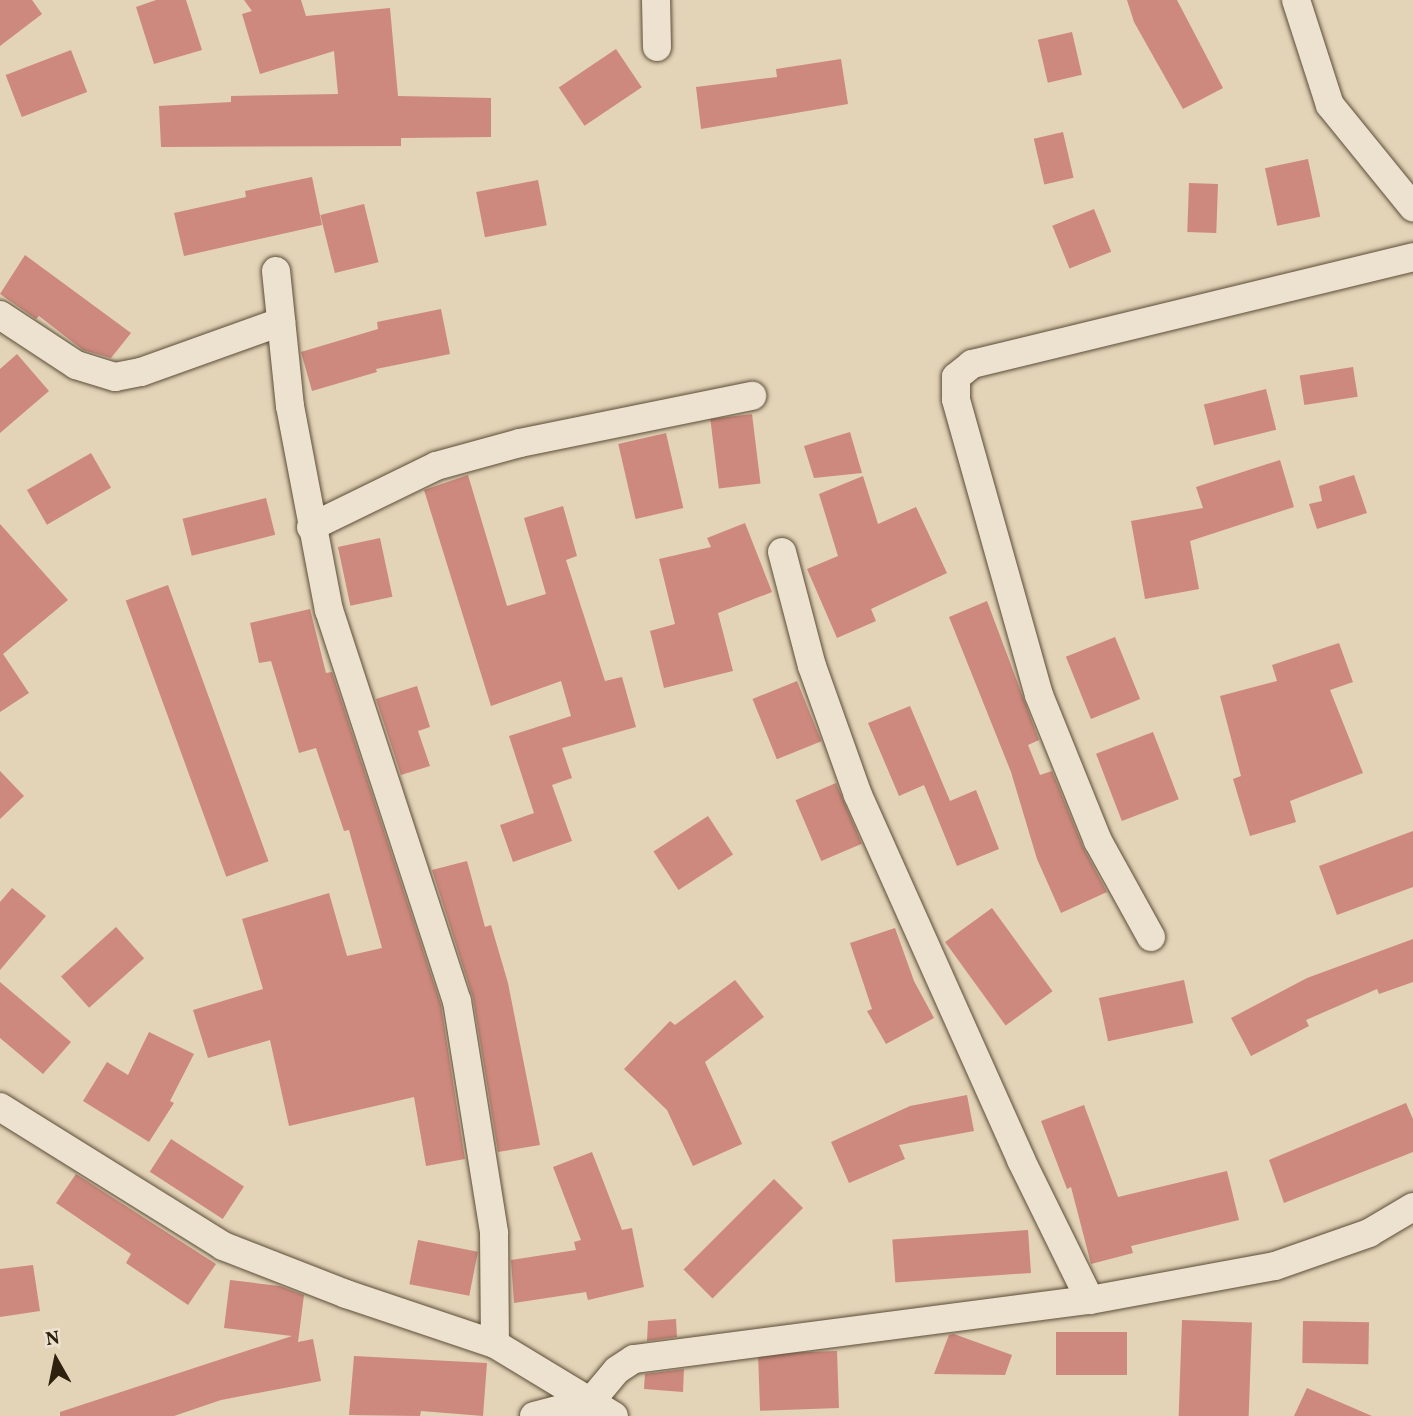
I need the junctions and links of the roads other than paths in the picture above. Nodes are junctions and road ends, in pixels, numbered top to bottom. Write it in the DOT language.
graph roads {
  1 [pos="656,0"];
  2 [pos="1296,0"];
  3 [pos="657,47"];
  4 [pos="1413,207"];
  5 [pos="1413,257"];
  6 [pos="275,271"];
  7 [pos="0,314"];
  8 [pos="281,322"];
  9 [pos="752,396"];
  10 [pos="311,527"];
  11 [pos="782,552"];
  12 [pos="1152,937"];
  13 [pos="0,1107"];
  14 [pos="1413,1207"];
  15 [pos="1090,1300"];
  16 [pos="495,1344"];
  17 [pos="603,1409"];
  18 [pos="534,1416"];
  1 -- 3 [label="street"];
  2 -- 4 [label="street"];
  5 -- 12 [label="street"];
  6 -- 8 [label="street"];
  7 -- 8 [label="street"];
  8 -- 10 [label="street"];
  9 -- 10 [label="street"];
  10 -- 16 [label="street"];
  11 -- 15 [label="street"];
  13 -- 16 [label="street"];
  14 -- 15 [label="street"];
  15 -- 17 [label="street"];
  16 -- 17 [label="street"];
  17 -- 18 [label="street"];
}
